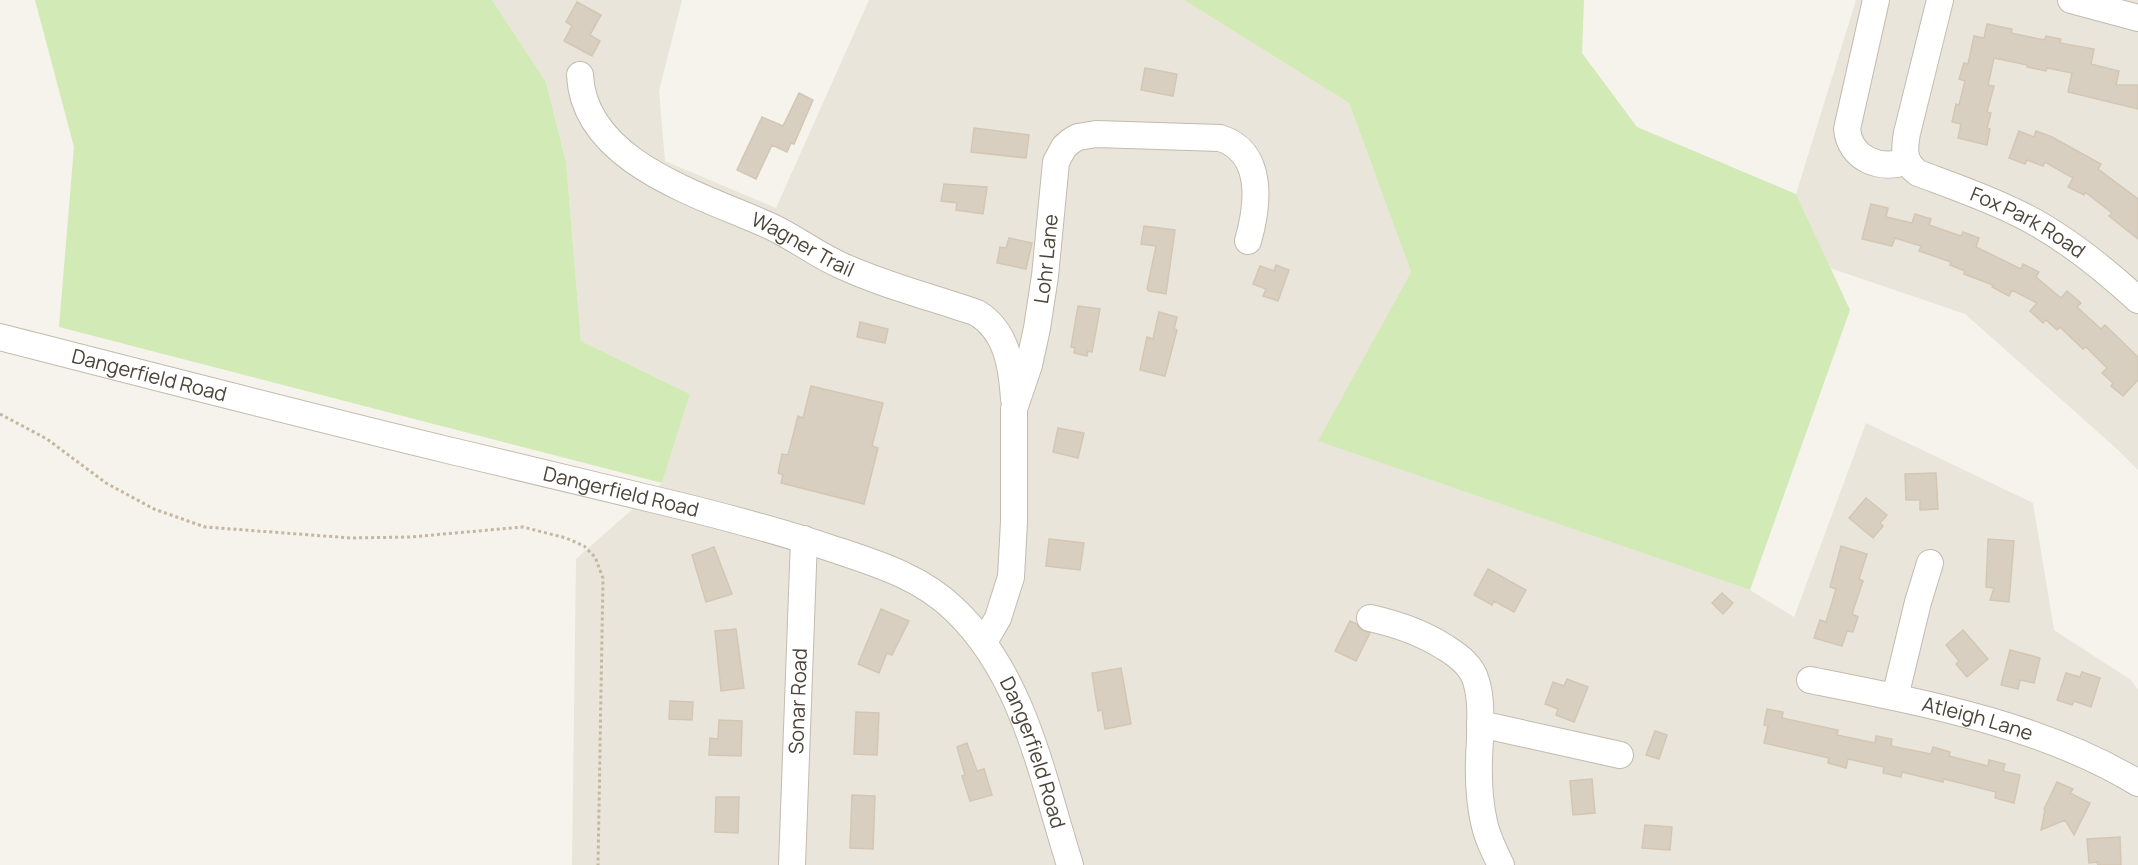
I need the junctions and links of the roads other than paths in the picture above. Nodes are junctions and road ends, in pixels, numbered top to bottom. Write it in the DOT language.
graph roads {
  1 [pos="1876,0"];
  2 [pos="1940,0"];
  3 [pos="2071,0"];
  4 [pos="2138,18"];
  5 [pos="580,75"];
  6 [pos="1906,161"];
  7 [pos="1248,242"];
  8 [pos="2138,300"];
  9 [pos="0,337"];
  10 [pos="1014,409"];
  11 [pos="804,539"];
  12 [pos="1930,563"];
  13 [pos="1370,618"];
  14 [pos="984,642"];
  15 [pos="1810,680"];
  16 [pos="1895,697"];
  17 [pos="1480,724"];
  18 [pos="1620,755"];
  19 [pos="2138,783"];
  20 [pos="792,865"];
  21 [pos="1070,865"];
  22 [pos="1500,865"];
  1 -- 6 [label="street"];
  2 -- 6 [label="street"];
  3 -- 4 [label="street"];
  5 -- 10 [label="street, Wagner Trail"];
  6 -- 8 [label="street, Fox Park Road"];
  7 -- 10 [label="street, Lohr Lane"];
  9 -- 11 [label="street, Dangerfield Road"];
  10 -- 14 [label="street, Lohr Lane"];
  11 -- 14 [label="street, Dangerfield Road"];
  11 -- 20 [label="street, Sonar Road"];
  12 -- 16 [label="street"];
  13 -- 17 [label="street"];
  14 -- 21 [label="street, Dangerfield Road"];
  15 -- 16 [label="street, Atleigh Lane"];
  16 -- 19 [label="street, Atleigh Lane"];
  17 -- 18 [label="street"];
  17 -- 22 [label="street"];
}
